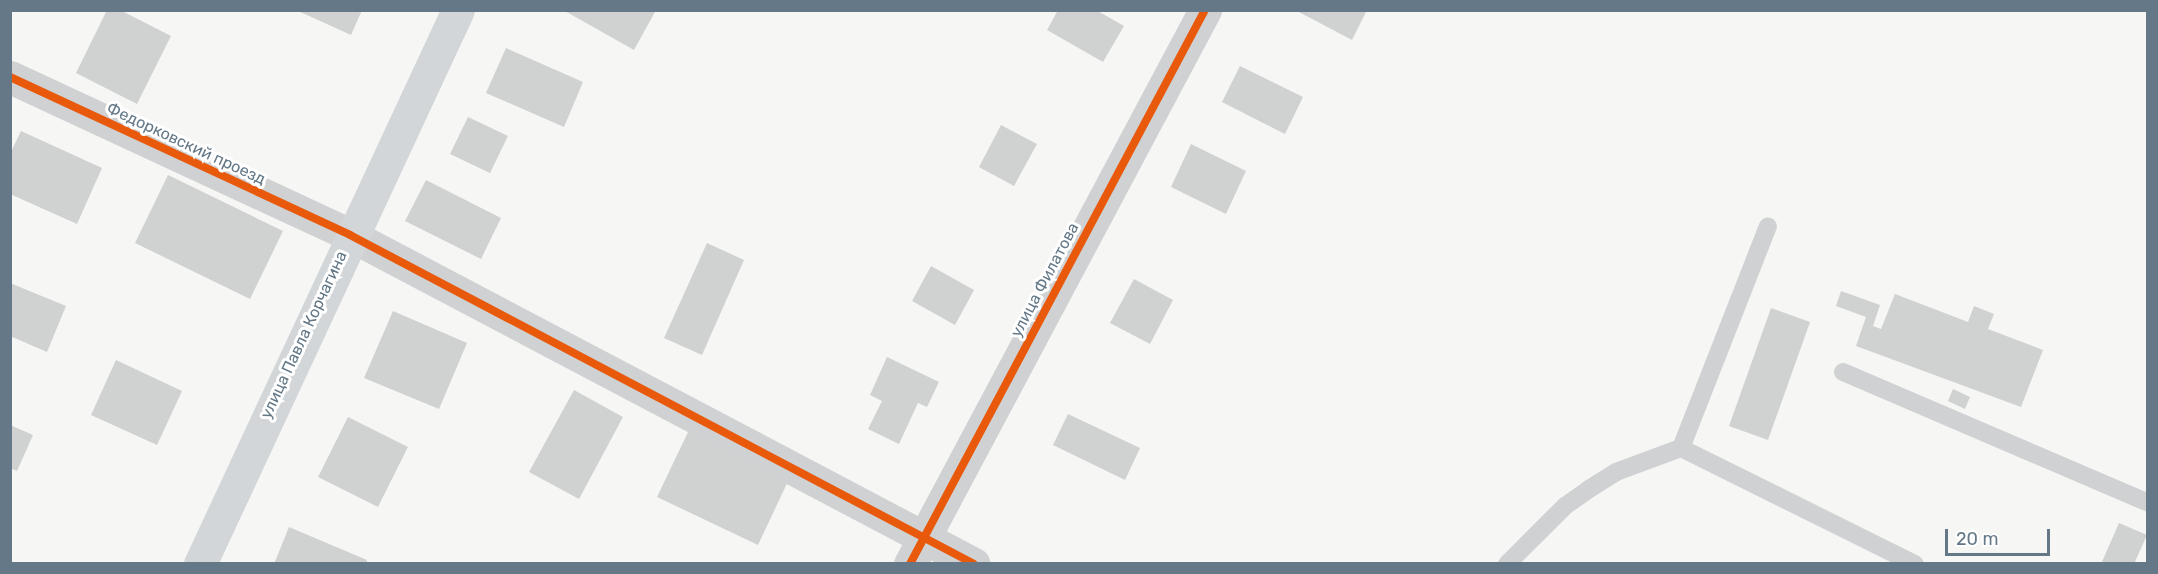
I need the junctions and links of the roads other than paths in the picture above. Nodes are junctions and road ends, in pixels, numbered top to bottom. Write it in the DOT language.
graph roads {
  1 [pos="458,10"];
  2 [pos="1205,10"];
  3 [pos="10,77"];
  4 [pos="1768,226"];
  5 [pos="350,236"];
  6 [pos="1843,372"];
  7 [pos="1681,448"];
  8 [pos="2148,503"];
  9 [pos="916,551"];
  10 [pos="200,564"];
  11 [pos="974,564"];
  12 [pos="1507,564"];
  13 [pos="1915,564"];
  1 -- 5 [label="main road, улица Павла Корчагина"];
  2 -- 9 [label="street, улица Филатова"];
  3 -- 5 [label="street, Федорковский проезд"];
  4 -- 7 [label="lane"];
  5 -- 9 [label="street, Федорковский проезд"];
  5 -- 10 [label="main road, улица Павла Корчагина"];
  6 -- 8 [label="lane"];
  7 -- 12 [label="lane"];
  7 -- 13 [label="lane"];
  9 -- 11 [label="street, Федорковский проезд"];
}
